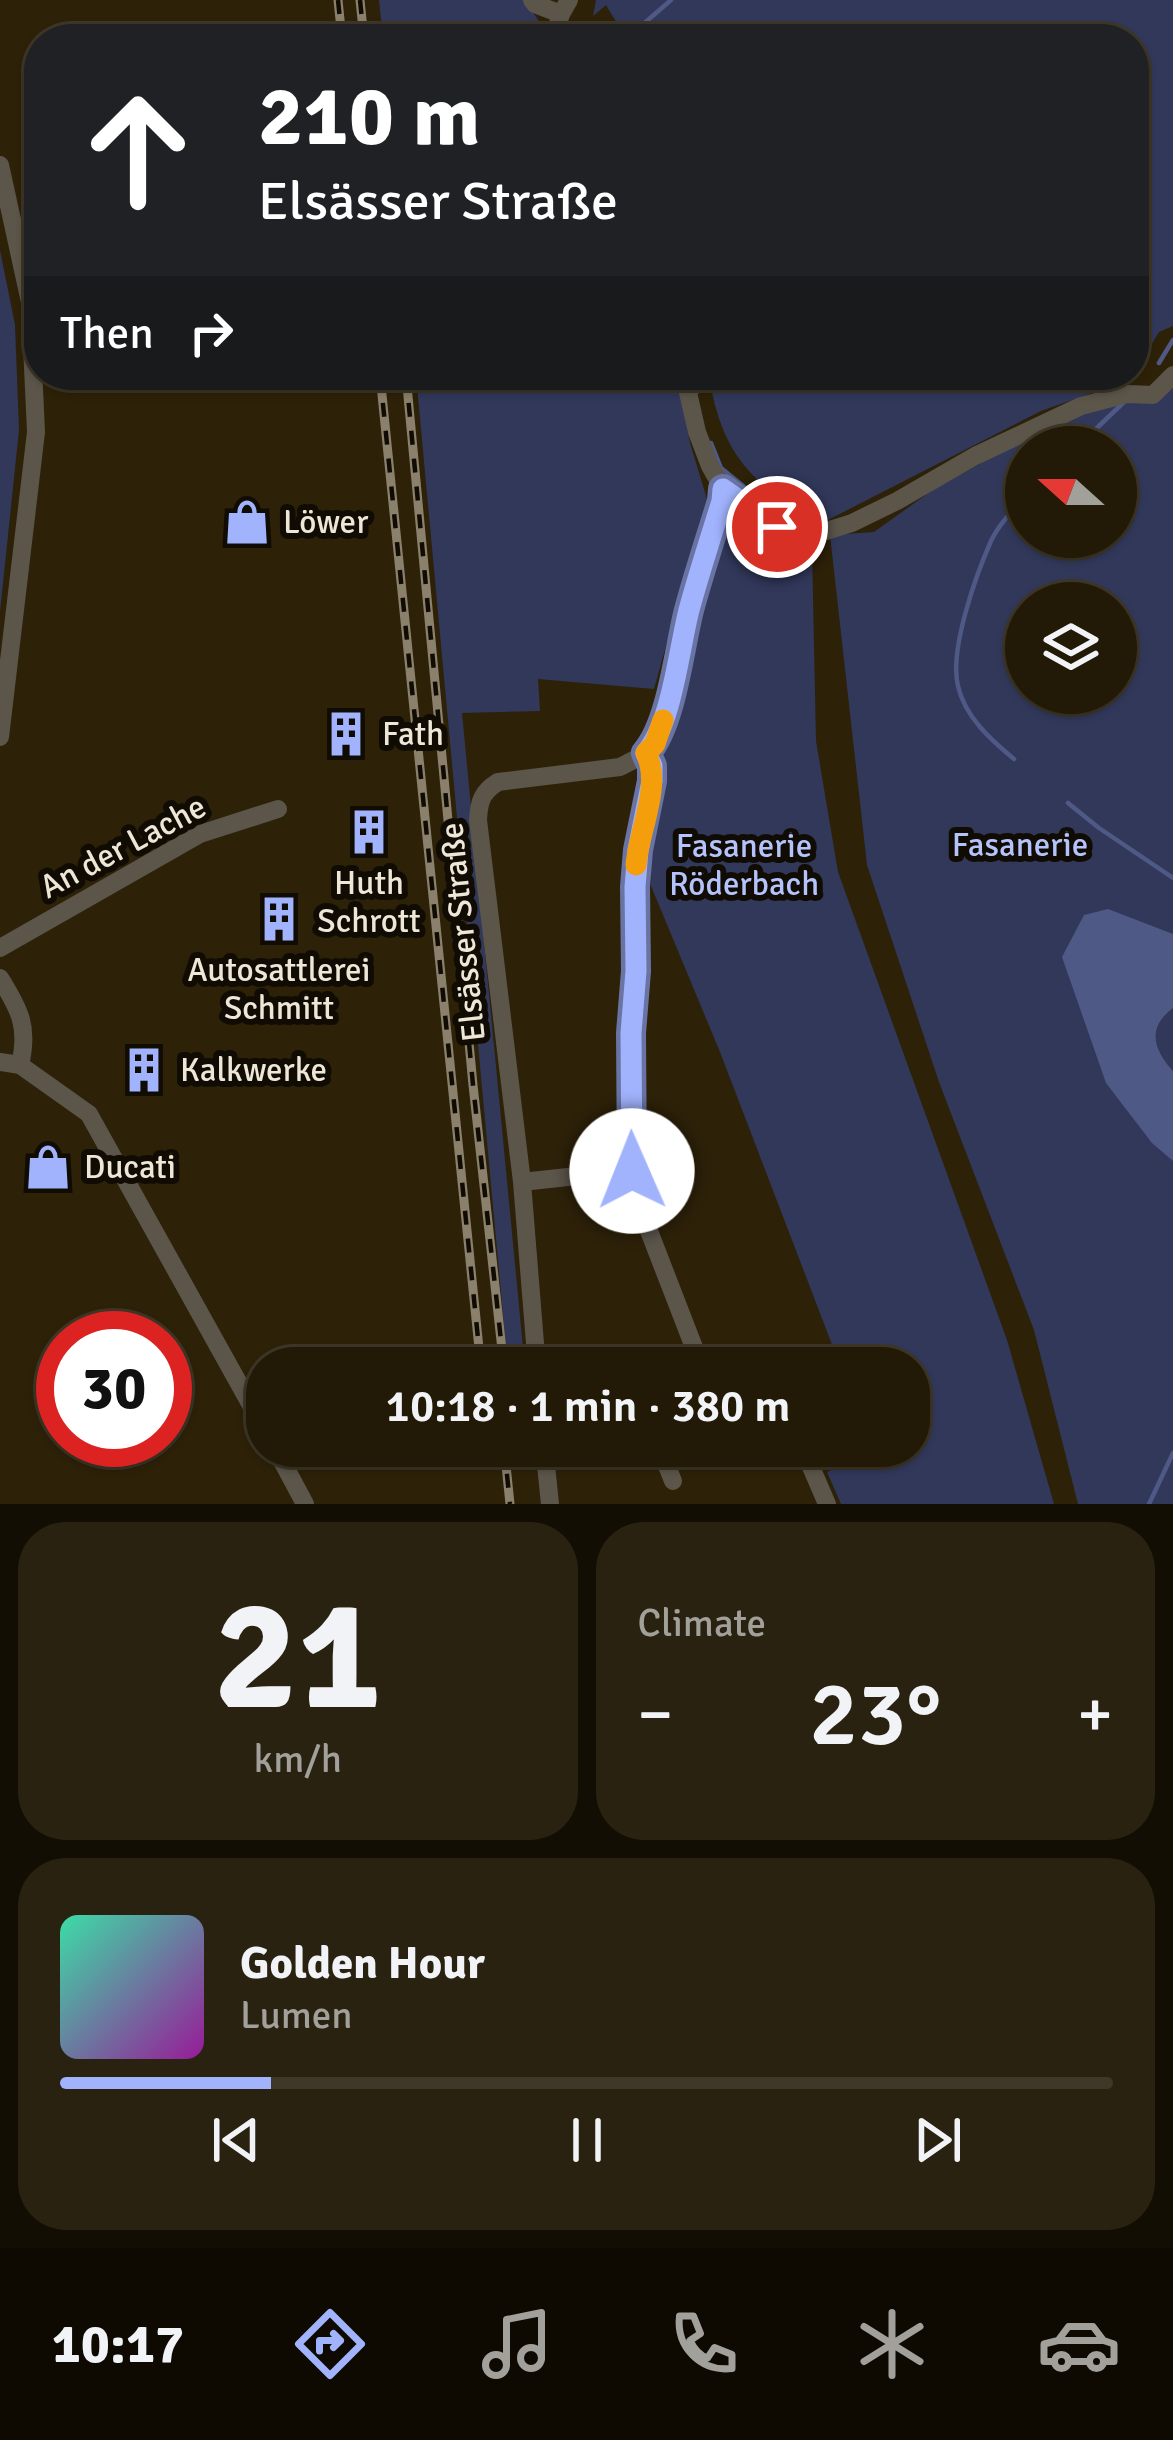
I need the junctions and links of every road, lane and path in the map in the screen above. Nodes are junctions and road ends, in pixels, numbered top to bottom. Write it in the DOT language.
graph roads {
  1 [pos="532,0"];
  2 [pos="565,7"];
  3 [pos="0,165"];
  4 [pos="24,271"];
  5 [pos="1173,375"];
  6 [pos="34,390"];
  7 [pos="687,390"];
  8 [pos="723,489"];
  9 [pos="0,737"];
  10 [pos="646,753"];
  11 [pos="278,809"];
  12 [pos="0,949"];
  13 [pos="0,978"];
  14 [pos="10,1063"];
  15 [pos="632,1171"];
  16 [pos="522,1182"];
  17 [pos="535,1347"];
  18 [pos="694,1347"];
  19 [pos="246,1396"];
  20 [pos="285,1467"];
  21 [pos="546,1467"];
  22 [pos="667,1467"];
  23 [pos="811,1467"];
  24 [pos="673,1481"];
  25 [pos="305,1504"];
  26 [pos="550,1504"];
  27 [pos="827,1504"];
  1 -- 2 [label="street"];
  3 -- 4 [label="street"];
  5 -- 8 [label="street"];
  6 -- 9 [label="street"];
  7 -- 8 [label="street"];
  8 -- 10 [label="street"];
  10 -- 15 [label="street"];
  10 -- 16 [label="street, Elsässer Straße"];
  11 -- 12 [label="street, An der Lache"];
  13 -- 14 [label="street"];
  14 -- 19 [label="street"];
  15 -- 16 [label="street"];
  15 -- 18 [label="street"];
  16 -- 17 [label="street, Elsässer Straße"];
  20 -- 25 [label="street"];
  21 -- 26 [label="street"];
  22 -- 24 [label="street"];
  23 -- 27 [label="street"];
}
